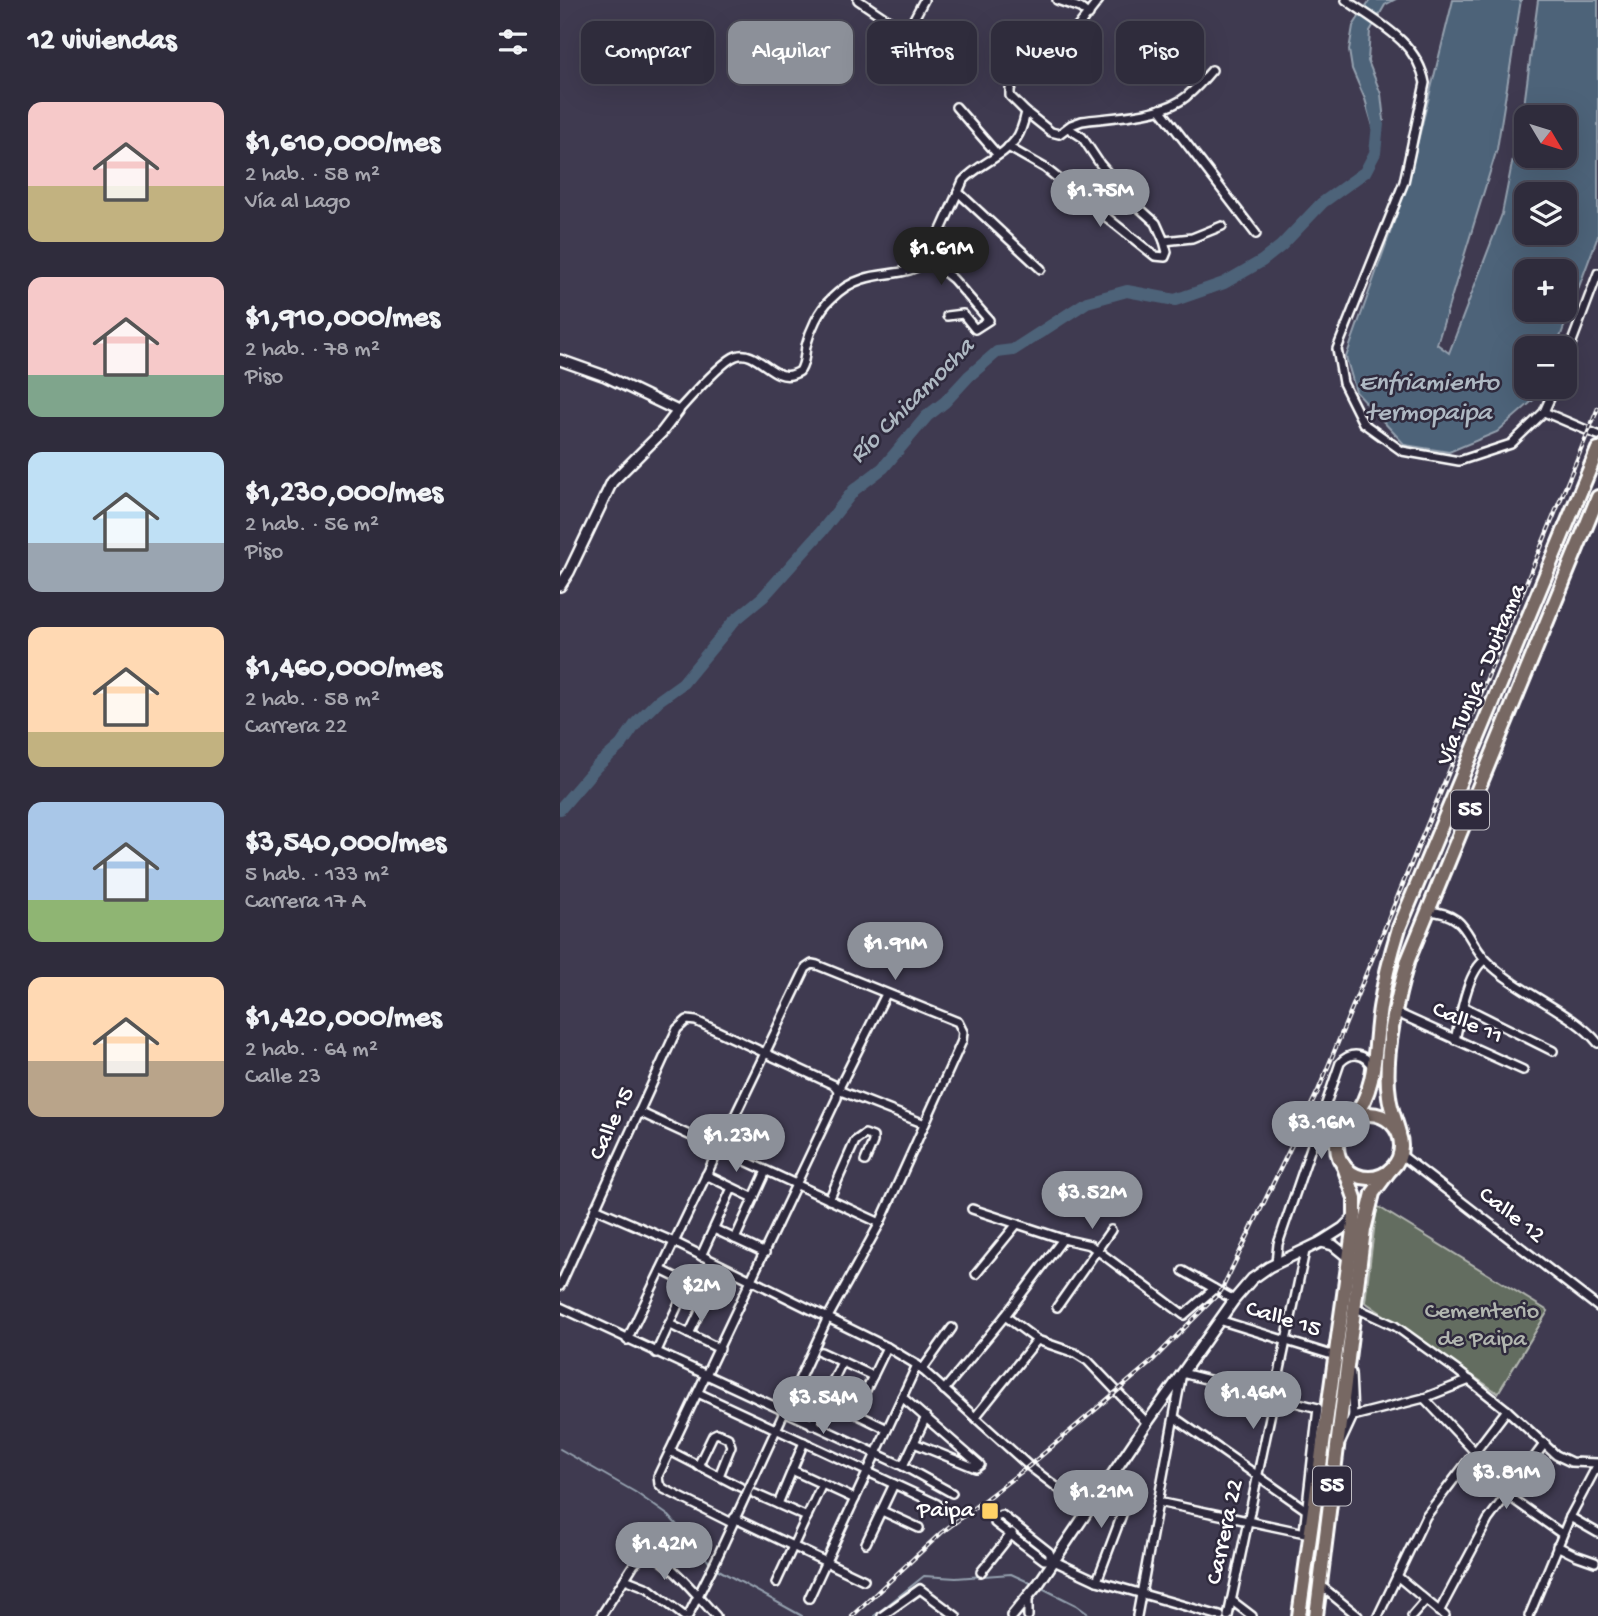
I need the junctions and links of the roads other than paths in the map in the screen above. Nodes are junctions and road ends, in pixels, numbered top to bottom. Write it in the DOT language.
graph roads {
  1 [pos="858,0"];
  2 [pos="924,0"];
  3 [pos="1057,0"];
  4 [pos="1099,0"];
  5 [pos="1346,0"];
  6 [pos="1088,15"];
  7 [pos="1212,70"];
  8 [pos="956,107"];
  9 [pos="1160,109"];
  10 [pos="1026,112"];
  11 [pos="1068,128"];
  12 [pos="1008,147"];
  13 [pos="997,154"];
  14 [pos="958,191"];
  15 [pos="1222,226"];
  16 [pos="1256,234"];
  17 [pos="1164,241"];
  18 [pos="928,259"];
  19 [pos="1041,269"];
  20 [pos="1598,273"];
  21 [pos="947,316"];
  22 [pos="1574,336"];
  23 [pos="560,360"];
  24 [pos="1550,399"];
  25 [pos="678,411"];
  26 [pos="1545,412"];
  27 [pos="1598,435"];
  28 [pos="1598,449"];
  29 [pos="1598,497"];
  30 [pos="1594,520"];
  31 [pos="560,586"];
  32 [pos="1428,911"];
  33 [pos="1485,960"];
  34 [pos="886,994"];
  35 [pos="1464,1007"];
  36 [pos="1394,1012"];
  37 [pos="1455,1040"];
  38 [pos="1598,1043"];
  39 [pos="1553,1051"];
  40 [pos="764,1054"];
  41 [pos="1372,1068"];
  42 [pos="1523,1070"];
  43 [pos="838,1090"];
  44 [pos="639,1112"];
  45 [pos="1353,1118"];
  46 [pos="925,1124"];
  47 [pos="1399,1133"];
  48 [pos="719,1149"];
  49 [pos="1400,1154"];
  50 [pos="865,1161"];
  51 [pos="1343,1164"];
  52 [pos="1390,1170"];
  53 [pos="766,1171"];
  54 [pos="706,1175"];
  55 [pos="797,1185"];
  56 [pos="732,1188"];
  57 [pos="754,1198"];
  58 [pos="829,1200"];
  59 [pos="596,1208"];
  60 [pos="972,1209"];
  61 [pos="1355,1216"];
  62 [pos="880,1223"];
  63 [pos="1017,1224"];
  64 [pos="714,1229"];
  65 [pos="1111,1230"];
  66 [pos="735,1239"];
  67 [pos="1063,1239"];
  68 [pos="674,1242"];
  69 [pos="1321,1242"];
  70 [pos="1098,1250"];
  71 [pos="1305,1251"];
  72 [pos="765,1253"];
  73 [pos="701,1256"];
  74 [pos="1349,1258"];
  75 [pos="1276,1263"];
  76 [pos="722,1266"];
  77 [pos="661,1270"];
  78 [pos="1183,1271"];
  79 [pos="976,1274"];
  80 [pos="752,1280"];
  81 [pos="688,1283"];
  82 [pos="560,1286"];
  83 [pos="1214,1290"];
  84 [pos="708,1293"];
  85 [pos="1234,1300"];
  86 [pos="1597,1304"];
  87 [pos="560,1307"];
  88 [pos="1057,1307"];
  89 [pos="1354,1307"];
  90 [pos="1005,1316"];
  91 [pos="828,1317"];
  92 [pos="1219,1320"];
  93 [pos="669,1324"];
  94 [pos="952,1328"];
  95 [pos="689,1334"];
  96 [pos="627,1340"];
  97 [pos="1037,1340"];
  98 [pos="1286,1341"];
  99 [pos="887,1347"];
  100 [pos="720,1349"];
  101 [pos="821,1352"];
  102 [pos="656,1353"];
  103 [pos="1342,1356"];
  104 [pos="842,1362"];
  105 [pos="919,1367"];
  106 [pos="1182,1373"];
  107 [pos="707,1376"];
  108 [pos="873,1376"];
  109 [pos="1470,1380"];
  110 [pos="944,1390"];
  111 [pos="698,1393"];
  112 [pos="1274,1396"];
  113 [pos="902,1397"];
  114 [pos="824,1398"];
  115 [pos="1424,1398"];
  116 [pos="1507,1410"];
  117 [pos="784,1412"];
  118 [pos="855,1413"];
  119 [pos="976,1416"];
  120 [pos="1353,1416"];
  121 [pos="926,1417"];
  122 [pos="1175,1418"];
  123 [pos="1147,1423"];
  124 [pos="812,1424"];
  125 [pos="776,1429"];
  126 [pos="887,1429"];
  127 [pos="804,1443"];
  128 [pos="914,1443"];
  129 [pos="1545,1443"];
  130 [pos="1337,1449"];
  131 [pos="670,1451"];
  132 [pos="1475,1452"];
  133 [pos="876,1454"];
  134 [pos="1598,1463"];
  135 [pos="1465,1465"];
  136 [pos="698,1466"];
  137 [pos="903,1466"];
  138 [pos="792,1470"];
  139 [pos="868,1472"];
  140 [pos="719,1476"];
  141 [pos="1257,1477"];
  142 [pos="822,1484"];
  143 [pos="894,1484"];
  144 [pos="740,1487"];
  145 [pos="1132,1488"];
  146 [pos="952,1493"];
  147 [pos="755,1494"];
  148 [pos="1508,1495"];
  149 [pos="855,1499"];
  150 [pos="1158,1502"];
  151 [pos="778,1504"];
  152 [pos="937,1504"];
  153 [pos="1305,1509"];
  154 [pos="882,1511"];
  155 [pos="1088,1511"];
  156 [pos="807,1517"];
  157 [pos="1570,1517"];
  158 [pos="733,1521"];
  159 [pos="1248,1521"];
  160 [pos="1017,1527"];
  161 [pos="919,1528"];
  162 [pos="1306,1533"];
  163 [pos="1598,1533"];
  164 [pos="1562,1534"];
  165 [pos="1010,1535"];
  166 [pos="866,1543"];
  167 [pos="793,1546"];
  168 [pos="1557,1546"];
  169 [pos="1052,1560"];
  170 [pos="826,1562"];
  171 [pos="1595,1562"];
  172 [pos="981,1572"];
  173 [pos="1397,1576"];
  174 [pos="625,1578"];
  175 [pos="864,1580"];
  176 [pos="1097,1581"];
  177 [pos="776,1583"];
  178 [pos="1320,1585"];
  179 [pos="1141,1594"];
  180 [pos="1030,1596"];
  181 [pos="697,1597"];
  182 [pos="809,1598"];
  183 [pos="1231,1600"];
  184 [pos="1425,1601"];
  185 [pos="1443,1615"];
  186 [pos="601,1616"];
  187 [pos="686,1616"];
  188 [pos="716,1616"];
  189 [pos="883,1616"];
  190 [pos="956,1616"];
  191 [pos="1012,1616"];
  192 [pos="1028,1616"];
  193 [pos="1137,1616"];
  194 [pos="1220,1616"];
  195 [pos="1228,1616"];
  196 [pos="1252,1616"];
  197 [pos="1299,1616"];
  198 [pos="1316,1616"];
  199 [pos="1359,1616"];
  200 [pos="1378,1616"];
  201 [pos="1412,1616"];
  202 [pos="1529,1616"];
  1 -- 2 [label="street"];
  3 -- 6 [label="street"];
  4 -- 6 [label="street"];
  5 -- 26 [label="street"];
  6 -- 10 [label="street"];
  7 -- 9 [label="street"];
  8 -- 13 [label="street"];
  9 -- 11 [label="street"];
  9 -- 16 [label="street"];
  10 -- 11 [label="street"];
  10 -- 12 [label="street"];
  11 -- 17 [label="street"];
  12 -- 13 [label="street"];
  12 -- 17 [label="street"];
  13 -- 14 [label="street"];
  14 -- 18 [label="street"];
  14 -- 19 [label="street"];
  15 -- 17 [label="street"];
  18 -- 21 [label="street"];
  18 -- 25 [label="street"];
  20 -- 22 [label="street"];
  23 -- 25 [label="street"];
  24 -- 26 [label="street"];
  25 -- 31 [label="street"];
  26 -- 27 [label="street"];
  28 -- 41 [label="highway, Vía Tunja - Duitama / 55"];
  29 -- 30 [label="highway, Vía Tunja - Duitama / 55"];
  30 -- 32 [label="highway, Vía Tunja - Duitama / 55"];
  32 -- 33 [label="street"];
  32 -- 36 [label="highway, Vía Tunja - Duitama / 55"];
  33 -- 35 [label="street"];
  33 -- 38 [label="street"];
  34 -- 40 [label="street"];
  34 -- 43 [label="street"];
  34 -- 46 [label="street"];
  35 -- 37 [label="street"];
  35 -- 39 [label="street"];
  36 -- 37 [label="street, Calle 11"];
  36 -- 47 [label="highway, Vía Tunja - Duitama / 55"];
  37 -- 42 [label="street, Calle 11"];
  40 -- 43 [label="street"];
  40 -- 44 [label="street, Calle 15"];
  40 -- 48 [label="street"];
  41 -- 45 [label="highway, Vía Tunja - Duitama / 55"];
  41 -- 75 [label="street"];
  43 -- 46 [label="street"];
  43 -- 55 [label="street"];
  44 -- 48 [label="street"];
  44 -- 59 [label="street, Calle 15"];
  45 -- 47 [label="highway"];
  45 -- 51 [label="highway, 55"];
  46 -- 62 [label="street"];
  47 -- 49 [label="highway, 55"];
  48 -- 53 [label="street"];
  48 -- 54 [label="street"];
  49 -- 52 [label="highway, 55"];
  49 -- 86 [label="street, Calle 12"];
  50 -- 58 [label="street"];
  51 -- 52 [label="highway"];
  51 -- 61 [label="highway, 55"];
  52 -- 89 [label="highway, 55"];
  53 -- 55 [label="street"];
  53 -- 57 [label="street"];
  54 -- 56 [label="street"];
  54 -- 68 [label="street"];
  55 -- 58 [label="street"];
  55 -- 72 [label="street"];
  56 -- 57 [label="street"];
  56 -- 64 [label="street"];
  57 -- 66 [label="street"];
  58 -- 62 [label="street"];
  59 -- 68 [label="street"];
  59 -- 82 [label="street, Calle 15"];
  60 -- 63 [label="street"];
  61 -- 69 [label="street"];
  61 -- 74 [label="highway, 55"];
  62 -- 91 [label="street"];
  63 -- 67 [label="street"];
  63 -- 79 [label="street"];
  64 -- 66 [label="street"];
  64 -- 73 [label="street"];
  65 -- 70 [label="street"];
  66 -- 72 [label="street"];
  67 -- 70 [label="street"];
  67 -- 90 [label="street"];
  68 -- 73 [label="street"];
  68 -- 77 [label="street"];
  69 -- 71 [label="street"];
  69 -- 74 [label="street"];
  70 -- 83 [label="street"];
  70 -- 88 [label="street"];
  71 -- 75 [label="street"];
  71 -- 98 [label="street, Carrera 22"];
  72 -- 80 [label="street"];
  73 -- 76 [label="street"];
  74 -- 103 [label="highway, 55"];
  75 -- 85 [label="street"];
  76 -- 80 [label="street"];
  76 -- 84 [label="street"];
  77 -- 81 [label="street"];
  77 -- 96 [label="street"];
  78 -- 83 [label="street"];
  80 -- 91 [label="street"];
  80 -- 100 [label="street"];
  81 -- 84 [label="street"];
  81 -- 93 [label="street"];
  83 -- 85 [label="street"];
  84 -- 95 [label="street"];
  85 -- 92 [label="street"];
  87 -- 96 [label="street"];
  89 -- 103 [label="highway, 55"];
  89 -- 109 [label="street"];
  90 -- 97 [label="street"];
  90 -- 110 [label="street"];
  91 -- 99 [label="street"];
  91 -- 117 [label="street"];
  92 -- 98 [label="street, Calle 15"];
  92 -- 106 [label="street"];
  93 -- 95 [label="street"];
  93 -- 102 [label="street"];
  94 -- 105 [label="street"];
  95 -- 100 [label="street"];
  96 -- 102 [label="street"];
  97 -- 119 [label="street"];
  97 -- 123 [label="street"];
  98 -- 103 [label="street, Calle 15"];
  98 -- 112 [label="street, Carrera 22"];
  99 -- 105 [label="street"];
  99 -- 108 [label="street"];
  100 -- 107 [label="street"];
  101 -- 104 [label="street"];
  102 -- 107 [label="street"];
  103 -- 120 [label="street"];
  103 -- 130 [label="highway, 55"];
  103 -- 162 [label="highway, 55"];
  104 -- 108 [label="street"];
  104 -- 114 [label="street"];
  105 -- 110 [label="street"];
  105 -- 113 [label="street"];
  106 -- 112 [label="street"];
  106 -- 122 [label="street"];
  106 -- 123 [label="street"];
  107 -- 111 [label="street"];
  107 -- 117 [label="street"];
  108 -- 118 [label="street"];
  109 -- 115 [label="street"];
  109 -- 116 [label="street"];
  110 -- 119 [label="street"];
  111 -- 125 [label="street"];
  111 -- 131 [label="street"];
  112 -- 141 [label="street, Carrera 22"];
  112 -- 153 [label="street"];
  113 -- 121 [label="street"];
  113 -- 126 [label="street"];
  114 -- 118 [label="street"];
  114 -- 124 [label="street"];
  115 -- 120 [label="street"];
  115 -- 132 [label="street"];
  116 -- 129 [label="street"];
  116 -- 132 [label="street"];
  117 -- 124 [label="street"];
  117 -- 125 [label="street"];
  118 -- 126 [label="street"];
  119 -- 155 [label="street"];
  120 -- 130 [label="street"];
  121 -- 128 [label="street"];
  121 -- 128 [label="street"];
  122 -- 141 [label="street"];
  122 -- 150 [label="street"];
  123 -- 155 [label="street"];
  124 -- 133 [label="street"];
  125 -- 127 [label="street"];
  125 -- 158 [label="street"];
  126 -- 133 [label="street"];
  127 -- 138 [label="street"];
  127 -- 139 [label="street"];
  128 -- 137 [label="street"];
  129 -- 134 [label="street"];
  129 -- 148 [label="street"];
  130 -- 178 [label="highway, 55"];
  131 -- 136 [label="street"];
  131 -- 158 [label="street"];
  132 -- 135 [label="street"];
  133 -- 137 [label="street"];
  133 -- 139 [label="street"];
  134 -- 157 [label="street"];
  135 -- 148 [label="street"];
  135 -- 173 [label="street"];
  136 -- 140 [label="street"];
  136 -- 140 [label="street"];
  137 -- 146 [label="street"];
  138 -- 142 [label="street"];
  138 -- 151 [label="street"];
  139 -- 143 [label="street"];
  139 -- 149 [label="street"];
  140 -- 144 [label="street"];
  141 -- 153 [label="street"];
  141 -- 159 [label="street, Carrera 22"];
  142 -- 149 [label="street"];
  142 -- 156 [label="street"];
  143 -- 152 [label="street"];
  143 -- 154 [label="street"];
  145 -- 176 [label="street"];
  147 -- 151 [label="street"];
  148 -- 164 [label="street"];
  148 -- 185 [label="street"];
  149 -- 170 [label="street"];
  150 -- 159 [label="street"];
  150 -- 179 [label="street"];
  151 -- 156 [label="street"];
  153 -- 162 [label="street"];
  154 -- 161 [label="street"];
  154 -- 166 [label="street"];
  155 -- 169 [label="street"];
  156 -- 167 [label="street"];
  157 -- 163 [label="street"];
  157 -- 164 [label="street"];
  158 -- 167 [label="street"];
  158 -- 181 [label="street"];
  159 -- 162 [label="street"];
  159 -- 183 [label="street, Carrera 22"];
  160 -- 165 [label="street"];
  160 -- 165 [label="street"];
  160 -- 169 [label="street"];
  162 -- 197 [label="highway, 55"];
  164 -- 168 [label="street"];
  165 -- 169 [label="street"];
  165 -- 172 [label="street"];
  167 -- 170 [label="street"];
  167 -- 177 [label="street"];
  168 -- 171 [label="street"];
  168 -- 202 [label="street"];
  169 -- 176 [label="street"];
  169 -- 180 [label="street"];
  170 -- 175 [label="street"];
  170 -- 182 [label="street"];
  173 -- 184 [label="street"];
  173 -- 200 [label="street"];
  174 -- 181 [label="street"];
  174 -- 186 [label="street"];
  174 -- 187 [label="street"];
  176 -- 179 [label="street"];
  178 -- 198 [label="highway, 55"];
  178 -- 199 [label="street"];
  179 -- 193 [label="street"];
  179 -- 194 [label="street"];
  180 -- 191 [label="street"];
  180 -- 192 [label="street"];
  181 -- 187 [label="street"];
  181 -- 188 [label="street"];
  183 -- 195 [label="street, Carrera 22"];
  183 -- 196 [label="street"];
  184 -- 185 [label="street"];
  184 -- 201 [label="street"];
  189 -- 190 [label="street"];
}
